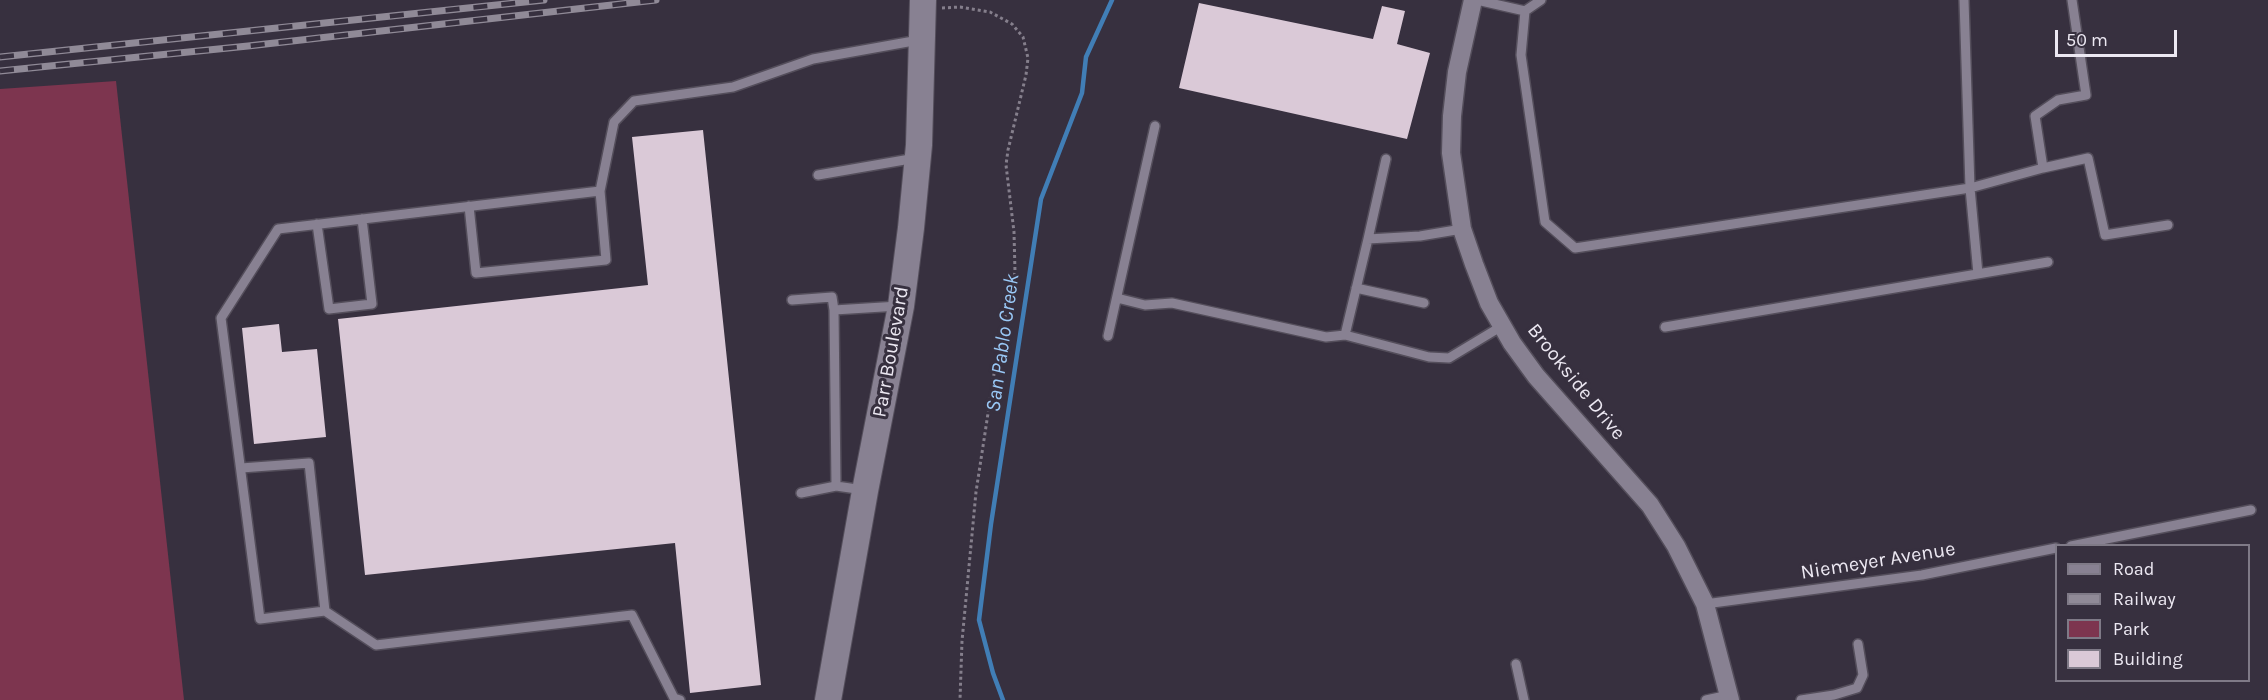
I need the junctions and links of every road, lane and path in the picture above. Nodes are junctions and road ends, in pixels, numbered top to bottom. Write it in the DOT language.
graph roads {
  1 [pos="1475,0"];
  2 [pos="1541,0"];
  3 [pos="1964,0"];
  4 [pos="2072,0"];
  5 [pos="923,4"];
  6 [pos="1525,10"];
  7 [pos="922,40"];
  8 [pos="1155,126"];
  9 [pos="918,158"];
  10 [pos="1386,159"];
  11 [pos="2043,168"];
  12 [pos="818,175"];
  13 [pos="1970,188"];
  14 [pos="600,191"];
  15 [pos="469,206"];
  16 [pos="362,219"];
  17 [pos="317,224"];
  18 [pos="2169,225"];
  19 [pos="1462,229"];
  20 [pos="1368,239"];
  21 [pos="2048,262"];
  22 [pos="1978,274"];
  23 [pos="1356,288"];
  24 [pos="1117,298"];
  25 [pos="792,300"];
  26 [pos="1424,303"];
  27 [pos="901,306"];
  28 [pos="834,310"];
  29 [pos="1502,326"];
  30 [pos="1665,327"];
  31 [pos="1345,335"];
  32 [pos="1108,336"];
  33 [pos="241,468"];
  34 [pos="836,486"];
  35 [pos="865,490"];
  36 [pos="801,492"];
  37 [pos="2251,510"];
  38 [pos="2081,544"];
  39 [pos="2055,548"];
  40 [pos="1705,604"];
  41 [pos="325,611"];
  42 [pos="1858,644"];
  43 [pos="1516,663"];
  44 [pos="1729,697"];
  45 [pos="680,700"];
  46 [pos="828,700"];
  47 [pos="960,700"];
  48 [pos="1524,700"];
  49 [pos="1706,700"];
  50 [pos="1801,700"];
  1 -- 6 [label="lane"];
  1 -- 19 [label="street, Brookside Drive"];
  2 -- 6 [label="lane"];
  3 -- 13 [label="lane"];
  4 -- 11 [label="lane"];
  5 -- 7 [label="street, Parr Boulevard"];
  5 -- 47 [label="path"];
  6 -- 13 [label="lane"];
  7 -- 9 [label="street, Parr Boulevard"];
  7 -- 14 [label="lane"];
  8 -- 24 [label="lane"];
  9 -- 12 [label="lane"];
  9 -- 27 [label="street, Parr Boulevard"];
  10 -- 20 [label="lane"];
  11 -- 13 [label="lane"];
  11 -- 18 [label="lane"];
  13 -- 22 [label="lane"];
  14 -- 15 [label="lane"];
  14 -- 15 [label="lane"];
  15 -- 16 [label="lane"];
  16 -- 17 [label="lane"];
  16 -- 17 [label="lane"];
  17 -- 33 [label="lane"];
  19 -- 20 [label="lane"];
  19 -- 29 [label="street, Brookside Drive"];
  20 -- 23 [label="lane"];
  21 -- 22 [label="lane"];
  22 -- 30 [label="lane"];
  23 -- 26 [label="lane"];
  23 -- 31 [label="lane"];
  24 -- 31 [label="lane"];
  24 -- 32 [label="lane"];
  25 -- 28 [label="lane"];
  27 -- 28 [label="lane"];
  27 -- 35 [label="street, Parr Boulevard"];
  28 -- 34 [label="lane"];
  29 -- 31 [label="lane"];
  29 -- 40 [label="street, Brookside Drive"];
  33 -- 41 [label="lane"];
  33 -- 41 [label="lane"];
  34 -- 35 [label="lane"];
  34 -- 36 [label="lane"];
  35 -- 46 [label="street, Parr Boulevard"];
  37 -- 38 [label="lane"];
  39 -- 40 [label="lane, Niemeyer Avenue"];
  40 -- 44 [label="street, Brookside Drive"];
  41 -- 45 [label="lane"];
  42 -- 50 [label="lane"];
  43 -- 48 [label="lane"];
  44 -- 49 [label="lane"];
}
